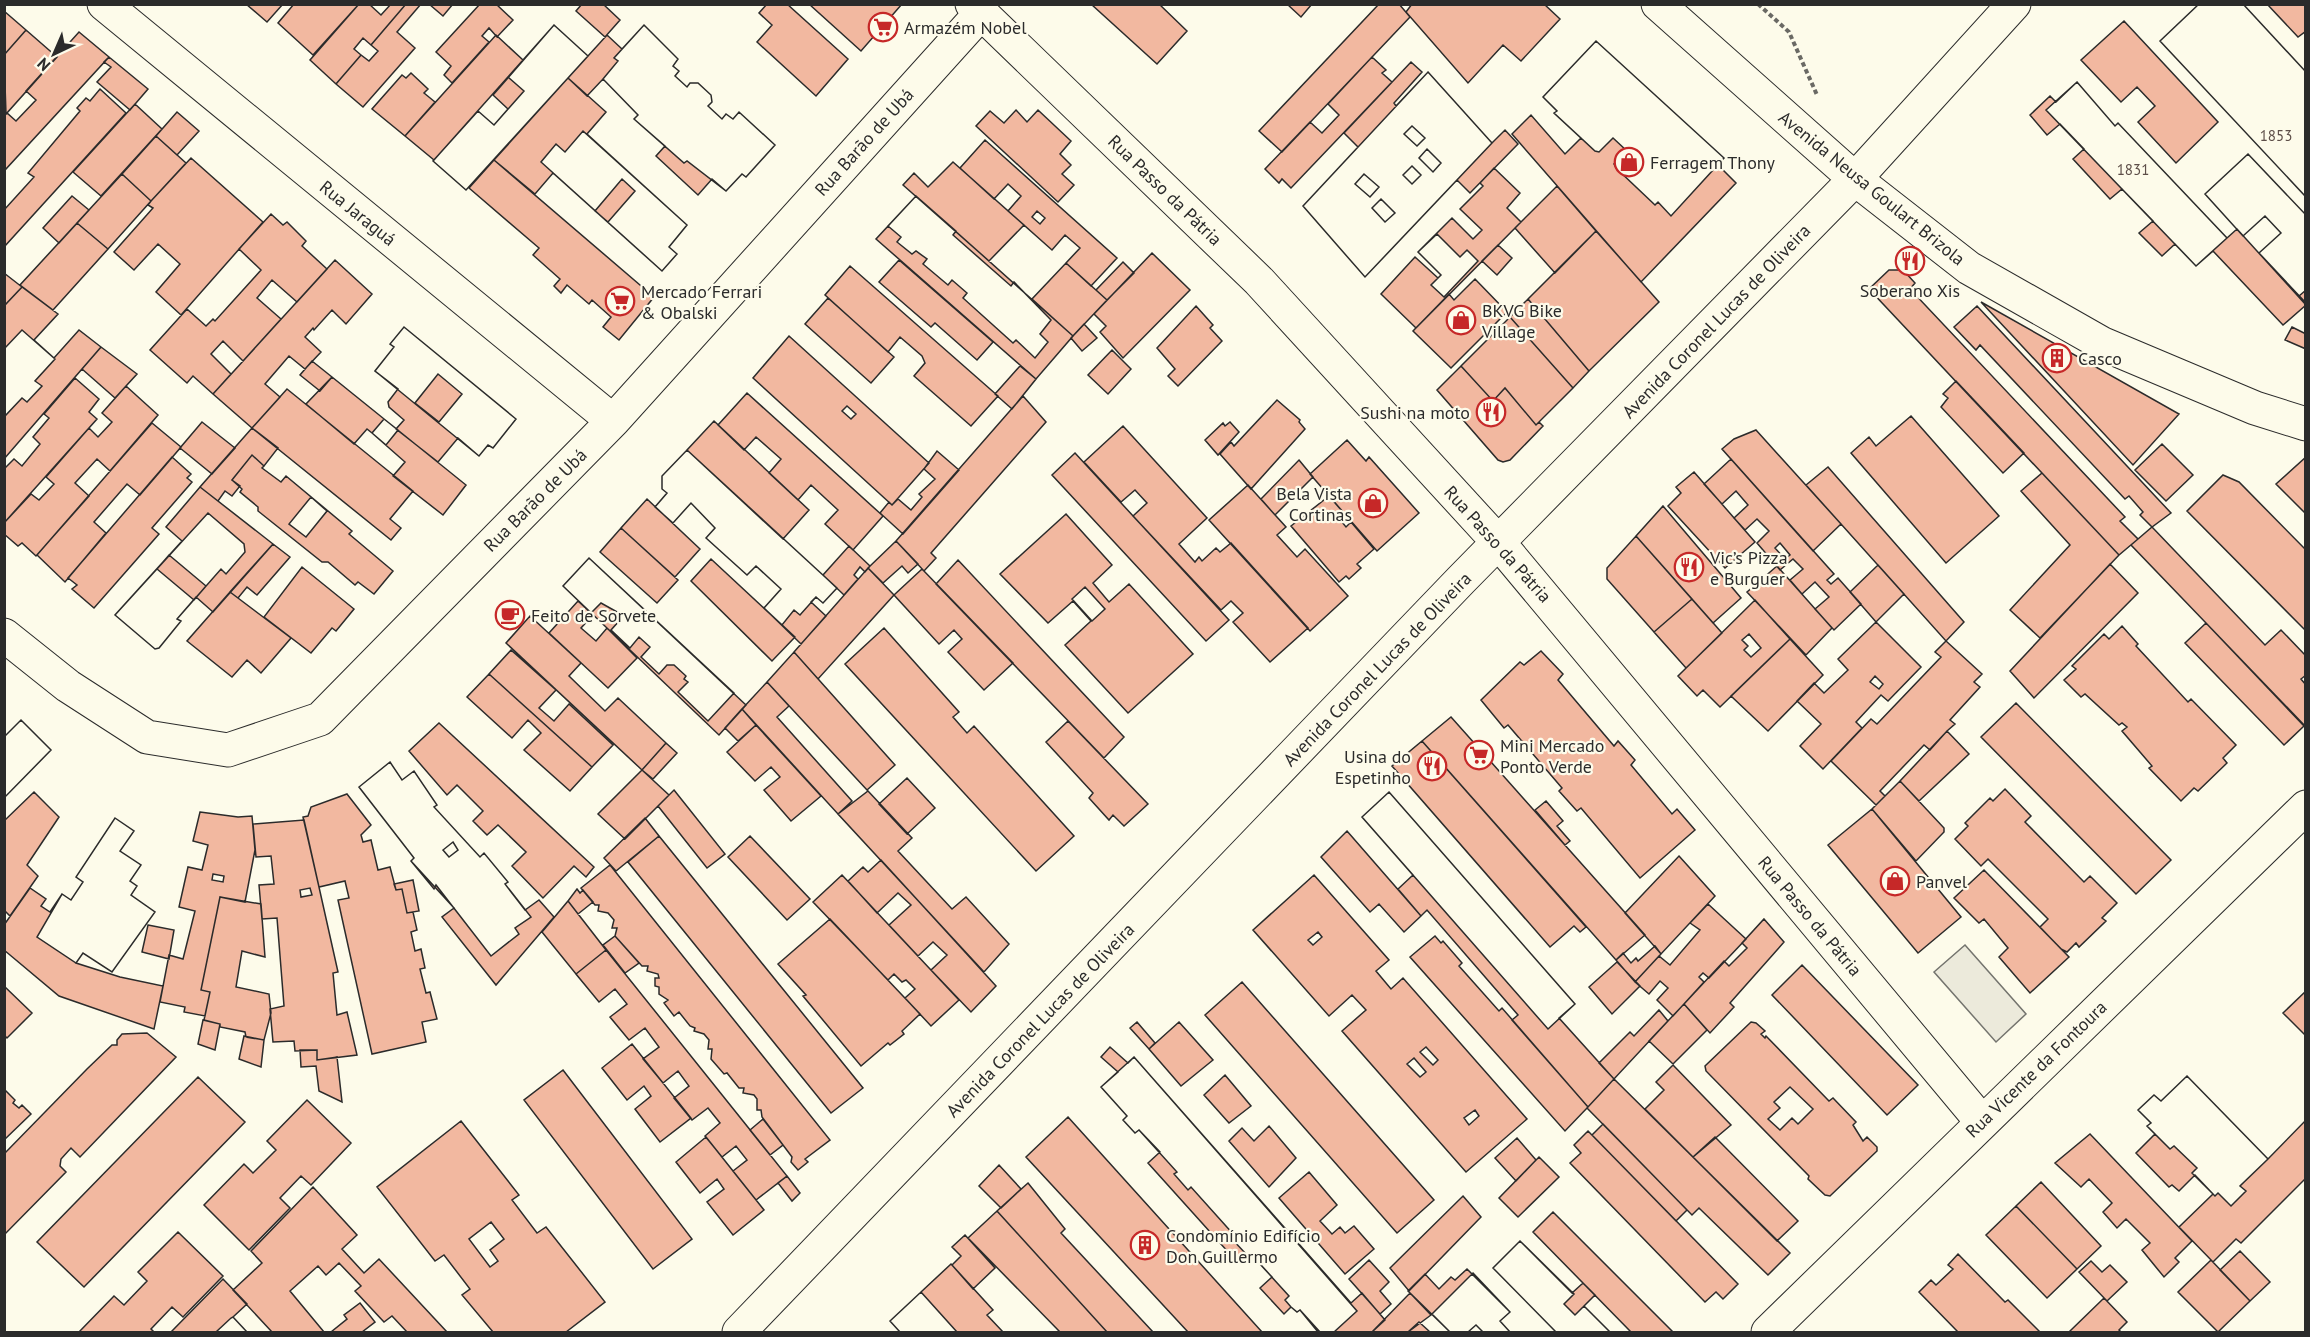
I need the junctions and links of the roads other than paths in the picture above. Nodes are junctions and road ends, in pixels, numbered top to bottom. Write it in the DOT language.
graph roads {
  1 [pos="104,4"];
  2 [pos="1658,4"];
  3 [pos="2014,4"];
  4 [pos="977,9"];
  5 [pos="1855,179"];
  6 [pos="613,420"];
  7 [pos="2306,424"];
  8 [pos="1499,543"];
  9 [pos="4,635"];
  10 [pos="2306,807"];
  11 [pos="1982,1122"];
  12 [pos="739,1332"];
  13 [pos="1768,1332"];
  1 -- 6 [label="street, Rua Jaraguá"];
  2 -- 5 [label="street, Avenida Neusa Goulart Brizola"];
  3 -- 5 [label="street, Avenida Coronel Lucas de Oliveira"];
  4 -- 6 [label="street, Rua Barão de Ubá"];
  4 -- 8 [label="street, Rua Passo da Pátria"];
  5 -- 7 [label="street, Avenida Neusa Goulart Brizola"];
  5 -- 8 [label="street, Avenida Coronel Lucas de Oliveira"];
  6 -- 9 [label="street, Rua Barão de Ubá"];
  8 -- 11 [label="street, Rua Passo da Pátria"];
  8 -- 12 [label="street, Avenida Coronel Lucas de Oliveira"];
  10 -- 11 [label="street, Rua Vicente da Fontoura"];
  11 -- 13 [label="street, Rua Vicente da Fontoura"];
}
